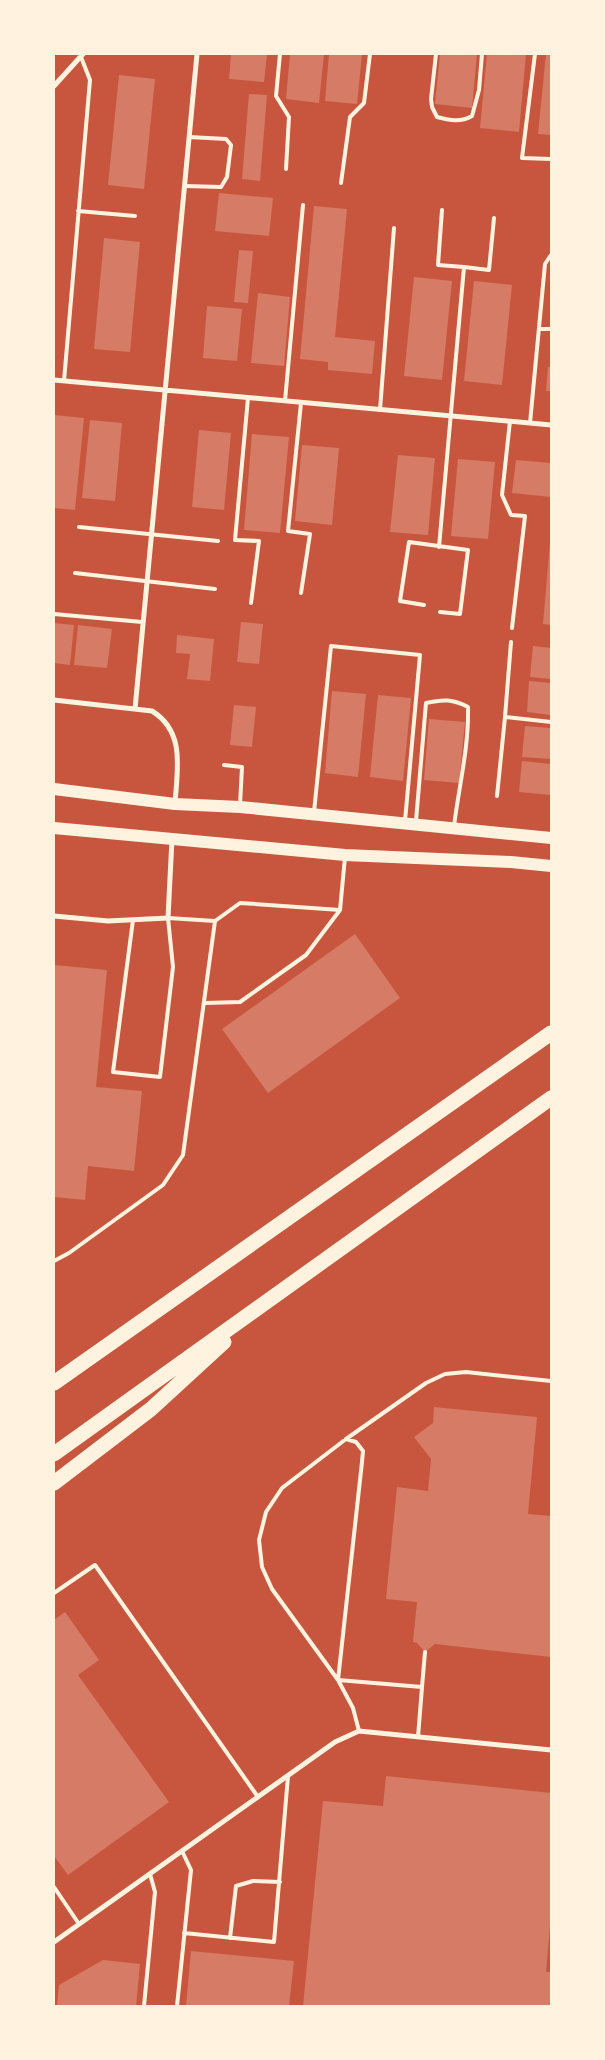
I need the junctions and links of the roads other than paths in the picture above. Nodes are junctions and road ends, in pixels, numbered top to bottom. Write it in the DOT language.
graph roads {
  1 [pos="197,54"];
  2 [pos="280,54"];
  3 [pos="370,54"];
  4 [pos="436,54"];
  5 [pos="482,54"];
  6 [pos="535,54"];
  7 [pos="82,55"];
  8 [pos="54,86"];
  9 [pos="189,137"];
  10 [pos="551,160"];
  11 [pos="286,169"];
  12 [pos="340,183"];
  13 [pos="185,186"];
  14 [pos="303,204"];
  15 [pos="442,210"];
  16 [pos="78,211"];
  17 [pos="135,216"];
  18 [pos="494,218"];
  19 [pos="394,228"];
  20 [pos="551,255"];
  21 [pos="464,267"];
  22 [pos="539,329"];
  23 [pos="551,329"];
  24 [pos="54,380"];
  25 [pos="64,381"];
  26 [pos="164,391"];
  27 [pos="248,398"];
  28 [pos="285,401"];
  29 [pos="301,403"];
  30 [pos="380,410"];
  31 [pos="450,416"];
  32 [pos="510,421"];
  33 [pos="530,423"];
  34 [pos="551,425"];
  35 [pos="80,527"];
  36 [pos="151,535"];
  37 [pos="218,542"];
  38 [pos="439,547"];
  39 [pos="75,573"];
  40 [pos="147,580"];
  41 [pos="215,589"];
  42 [pos="300,594"];
  43 [pos="251,603"];
  44 [pos="424,605"];
  45 [pos="440,612"];
  46 [pos="54,614"];
  47 [pos="142,622"];
  48 [pos="512,628"];
  49 [pos="511,642"];
  50 [pos="54,700"];
  51 [pos="135,709"];
  52 [pos="505,717"];
  53 [pos="551,722"];
  54 [pos="224,765"];
  55 [pos="54,789"];
  56 [pos="497,796"];
  57 [pos="175,804"];
  58 [pos="240,807"];
  59 [pos="314,814"];
  60 [pos="410,824"];
  61 [pos="54,828"];
  62 [pos="454,828"];
  63 [pos="551,838"];
  64 [pos="172,839"];
  65 [pos="345,855"];
  66 [pos="551,866"];
  67 [pos="340,910"];
  68 [pos="54,916"];
  69 [pos="168,918"];
  70 [pos="133,920"];
  71 [pos="215,921"];
  72 [pos="205,1003"];
  73 [pos="551,1033"];
  74 [pos="551,1098"];
  75 [pos="54,1261"];
  76 [pos="271,1299"];
  77 [pos="551,1381"];
  78 [pos="54,1383"];
  79 [pos="346,1440"];
  80 [pos="54,1454"];
  81 [pos="54,1483"];
  82 [pos="54,1593"];
  83 [pos="425,1652"];
  84 [pos="338,1680"];
  85 [pos="422,1687"];
  86 [pos="359,1731"];
  87 [pos="418,1737"];
  88 [pos="551,1750"];
  89 [pos="288,1776"];
  90 [pos="258,1797"];
  91 [pos="182,1851"];
  92 [pos="150,1874"];
  93 [pos="280,1882"];
  94 [pos="54,1887"];
  95 [pos="79,1924"];
  96 [pos="54,1933"];
  97 [pos="184,1933"];
  98 [pos="230,1938"];
  99 [pos="56,1941"];
  100 [pos="144,2006"];
  101 [pos="177,2006"];
  1 -- 9 [label="street"];
  2 -- 11 [label="lane"];
  3 -- 12 [label="lane"];
  4 -- 5 [label="lane"];
  6 -- 10 [label="lane"];
  7 -- 8 [label="street"];
  7 -- 16 [label="lane"];
  9 -- 13 [label="street"];
  9 -- 13 [label="lane"];
  13 -- 26 [label="street"];
  14 -- 28 [label="lane"];
  15 -- 21 [label="lane"];
  16 -- 17 [label="lane"];
  16 -- 25 [label="lane"];
  18 -- 21 [label="lane"];
  19 -- 30 [label="lane"];
  20 -- 22 [label="lane"];
  21 -- 31 [label="lane"];
  22 -- 23 [label="lane"];
  22 -- 33 [label="lane"];
  24 -- 25 [label="street"];
  25 -- 26 [label="street"];
  26 -- 27 [label="street"];
  26 -- 36 [label="street"];
  27 -- 28 [label="street"];
  27 -- 43 [label="lane"];
  28 -- 29 [label="street"];
  29 -- 30 [label="street"];
  29 -- 42 [label="lane"];
  30 -- 31 [label="street"];
  31 -- 32 [label="street"];
  31 -- 38 [label="lane"];
  32 -- 33 [label="street"];
  32 -- 48 [label="lane"];
  33 -- 34 [label="street"];
  35 -- 36 [label="lane"];
  36 -- 37 [label="lane"];
  36 -- 40 [label="street"];
  38 -- 44 [label="lane"];
  38 -- 45 [label="lane"];
  39 -- 40 [label="lane"];
  40 -- 41 [label="lane"];
  40 -- 47 [label="street"];
  46 -- 47 [label="lane"];
  47 -- 51 [label="street"];
  49 -- 52 [label="lane"];
  50 -- 51 [label="street"];
  51 -- 57 [label="street"];
  52 -- 53 [label="lane"];
  52 -- 56 [label="lane"];
  54 -- 58 [label="lane"];
  55 -- 57 [label="main road"];
  57 -- 58 [label="main road"];
  58 -- 59 [label="main road"];
  59 -- 60 [label="main road"];
  59 -- 60 [label="lane"];
  60 -- 62 [label="main road"];
  60 -- 62 [label="lane"];
  61 -- 64 [label="main road"];
  62 -- 63 [label="main road"];
  64 -- 65 [label="main road"];
  64 -- 69 [label="street"];
  65 -- 66 [label="main road"];
  65 -- 67 [label="lane"];
  67 -- 71 [label="lane"];
  67 -- 72 [label="lane"];
  68 -- 70 [label="street"];
  69 -- 70 [label="street"];
  69 -- 70 [label="lane"];
  69 -- 71 [label="lane"];
  71 -- 72 [label="lane"];
  72 -- 75 [label="lane"];
  73 -- 78 [label="highway"];
  74 -- 76 [label="highway"];
  76 -- 80 [label="highway"];
  76 -- 81 [label="highway"];
  77 -- 79 [label="lane"];
  79 -- 84 [label="lane"];
  79 -- 84 [label="lane"];
  82 -- 90 [label="lane"];
  83 -- 85 [label="lane"];
  84 -- 85 [label="lane"];
  84 -- 86 [label="lane"];
  85 -- 87 [label="lane"];
  86 -- 87 [label="street"];
  86 -- 89 [label="street"];
  87 -- 88 [label="street"];
  89 -- 90 [label="street"];
  89 -- 93 [label="lane"];
  90 -- 91 [label="street"];
  91 -- 92 [label="street"];
  91 -- 97 [label="lane"];
  92 -- 95 [label="street"];
  92 -- 100 [label="lane"];
  93 -- 98 [label="lane"];
  93 -- 98 [label="lane"];
  94 -- 95 [label="lane"];
  95 -- 99 [label="street"];
  96 -- 99 [label="lane"];
  97 -- 98 [label="lane"];
  97 -- 101 [label="lane"];
}
